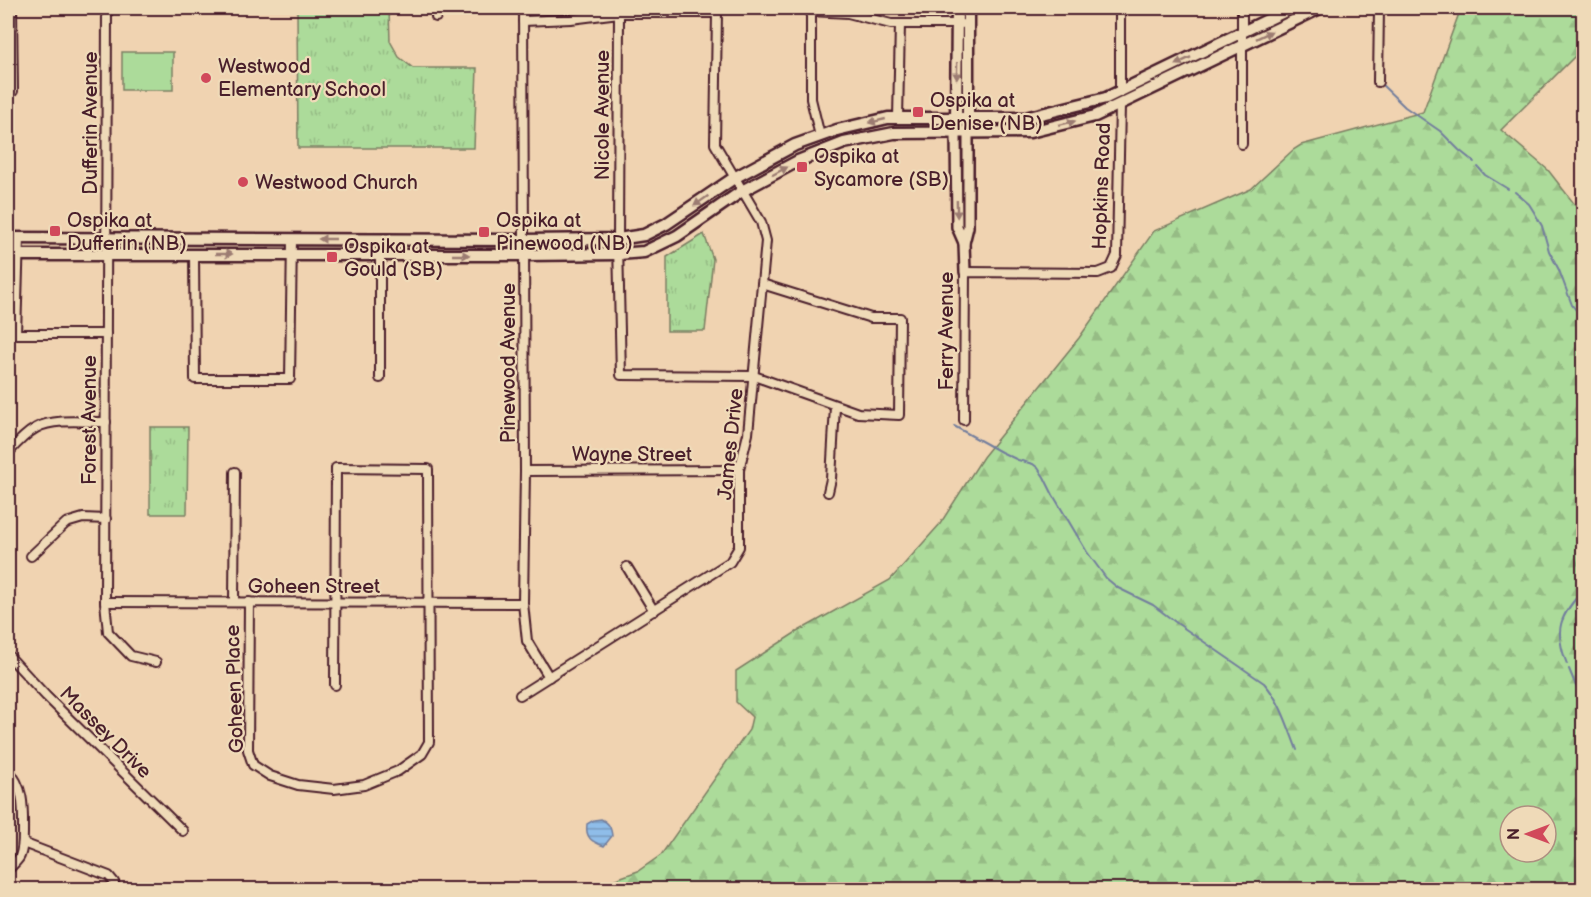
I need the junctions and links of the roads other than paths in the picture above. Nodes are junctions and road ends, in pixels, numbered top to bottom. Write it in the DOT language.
graph roads {
  1 [pos="12,8"];
  2 [pos="107,8"];
  3 [pos="436,8"];
  4 [pos="524,8"];
  5 [pos="957,8"];
  6 [pos="968,8"];
  7 [pos="1120,8"];
  8 [pos="1242,8"];
  9 [pos="1292,8"];
  10 [pos="1320,8"];
  11 [pos="1378,8"];
  12 [pos="619,13"];
  13 [pos="436,17"];
  14 [pos="523,21"];
  15 [pos="900,24"];
  16 [pos="963,24"];
  17 [pos="1242,32"];
  18 [pos="1242,45"];
  19 [pos="1378,82"];
  20 [pos="13,91"];
  21 [pos="1120,91"];
  22 [pos="1120,105"];
  23 [pos="898,118"];
  24 [pos="956,118"];
  25 [pos="968,118"];
  26 [pos="956,133"];
  27 [pos="968,133"];
  28 [pos="820,136"];
  29 [pos="1242,144"];
  30 [pos="734,178"];
  31 [pos="742,190"];
  32 [pos="8,238"];
  33 [pos="19,238"];
  34 [pos="107,239"];
  35 [pos="292,239"];
  36 [pos="380,239"];
  37 [pos="618,239"];
  38 [pos="524,240"];
  39 [pos="964,243"];
  40 [pos="619,254"];
  41 [pos="13,255"];
  42 [pos="106,255"];
  43 [pos="194,255"];
  44 [pos="291,255"];
  45 [pos="380,255"];
  46 [pos="524,255"];
  47 [pos="965,272"];
  48 [pos="762,284"];
  49 [pos="106,334"];
  50 [pos="12,335"];
  51 [pos="754,376"];
  52 [pos="380,378"];
  53 [pos="834,406"];
  54 [pos="964,420"];
  55 [pos="106,422"];
  56 [pos="8,453"];
  57 [pos="525,471"];
  58 [pos="740,471"];
  59 [pos="235,472"];
  60 [pos="828,492"];
  61 [pos="106,519"];
  62 [pos="31,556"];
  63 [pos="627,567"];
  64 [pos="105,602"];
  65 [pos="234,602"];
  66 [pos="249,602"];
  67 [pos="335,603"];
  68 [pos="429,603"];
  69 [pos="523,603"];
  70 [pos="654,611"];
  71 [pos="8,655"];
  72 [pos="156,662"];
  73 [pos="549,677"];
  74 [pos="335,685"];
  75 [pos="520,695"];
  76 [pos="8,770"];
  77 [pos="183,831"];
  78 [pos="23,843"];
  79 [pos="8,870"];
  80 [pos="115,890"];
  1 -- 20 [label="street"];
  2 -- 34 [label="street, Dufferin Avenue"];
  3 -- 13 [label="street"];
  4 -- 14 [label="street, Pinewood Avenue"];
  5 -- 16 [label="main road, Ferry Avenue"];
  6 -- 16 [label="main road, Ferry Avenue"];
  7 -- 21 [label="street"];
  8 -- 17 [label="street"];
  9 -- 17 [label="main road"];
  18 -- 10 [label="main road, one-way"];
  11 -- 19 [label="street"];
  12 -- 14 [label="street"];
  12 -- 30 [label="street, James Drive"];
  12 -- 37 [label="street, Nicole Avenue"];
  14 -- 38 [label="street, Pinewood Avenue"];
  15 -- 16 [label="street"];
  15 -- 23 [label="street"];
  15 -- 28 [label="street"];
  16 -- 24 [label="main road, Ferry Avenue, one-way"];
  16 -- 25 [label="main road, Ferry Avenue"];
  17 -- 18 [label="street"];
  17 -- 21 [label="main road, one-way"];
  18 -- 22 [label="main road"];
  18 -- 29 [label="street"];
  21 -- 25 [label="main road"];
  27 -- 22 [label="main road, one-way"];
  22 -- 47 [label="street, Hopkins Road"];
  23 -- 24 [label="main road"];
  23 -- 28 [label="main road, one-way"];
  24 -- 25 [label="main road"];
  24 -- 26 [label="main road, Ferry Avenue"];
  25 -- 27 [label="main road, Ferry Avenue"];
  26 -- 27 [label="main road"];
  31 -- 26 [label="main road, one-way"];
  26 -- 39 [label="street, Ferry Avenue, one-way"];
  27 -- 39 [label="street, Ferry Avenue"];
  28 -- 30 [label="main road"];
  30 -- 31 [label="street, James Drive"];
  30 -- 37 [label="main road, one-way"];
  31 -- 40 [label="main road"];
  31 -- 48 [label="street, James Drive"];
  32 -- 33 [label="main road"];
  33 -- 34 [label="main road"];
  33 -- 41 [label="street"];
  34 -- 35 [label="main road"];
  34 -- 42 [label="street, Forest Avenue"];
  36 -- 35 [label="main road, one-way"];
  35 -- 44 [label="street"];
  36 -- 38 [label="main road"];
  36 -- 45 [label="street"];
  37 -- 38 [label="main road"];
  37 -- 40 [label="street, Nicole Avenue"];
  38 -- 46 [label="street, Pinewood Avenue"];
  39 -- 47 [label="street, Ferry Avenue"];
  40 -- 46 [label="main road"];
  40 -- 51 [label="street, Nicole Avenue"];
  41 -- 42 [label="main road"];
  41 -- 50 [label="street"];
  42 -- 43 [label="main road"];
  42 -- 49 [label="street, Forest Avenue"];
  43 -- 44 [label="main road, one-way"];
  43 -- 44 [label="street"];
  44 -- 45 [label="main road"];
  45 -- 46 [label="main road, one-way"];
  45 -- 52 [label="street"];
  46 -- 57 [label="street, Pinewood Avenue"];
  47 -- 54 [label="street, Ferry Avenue"];
  48 -- 51 [label="street, James Drive"];
  48 -- 53 [label="street"];
  49 -- 50 [label="street"];
  49 -- 55 [label="street, Forest Avenue"];
  51 -- 53 [label="street"];
  51 -- 58 [label="street, James Drive"];
  53 -- 60 [label="street"];
  55 -- 56 [label="street"];
  55 -- 61 [label="street, Forest Avenue"];
  57 -- 58 [label="street, Wayne Street"];
  57 -- 69 [label="street, Pinewood Avenue"];
  58 -- 70 [label="street, James Drive"];
  59 -- 65 [label="street, Goheen Place"];
  61 -- 62 [label="street"];
  61 -- 64 [label="street, Forest Avenue"];
  63 -- 70 [label="street"];
  64 -- 65 [label="street, Goheen Street"];
  64 -- 72 [label="street, Forest Avenue"];
  65 -- 66 [label="street, Goheen Street"];
  66 -- 67 [label="street, Goheen Street"];
  66 -- 68 [label="street, Goheen Place"];
  67 -- 68 [label="street, Goheen Street"];
  67 -- 68 [label="street, Goheen Place"];
  67 -- 74 [label="street"];
  68 -- 69 [label="street, Goheen Street"];
  69 -- 73 [label="street, Pinewood Avenue"];
  70 -- 73 [label="street, James Drive"];
  71 -- 77 [label="street, Massey Drive"];
  73 -- 75 [label="street, James Drive"];
  76 -- 78 [label="street"];
  78 -- 79 [label="street"];
  78 -- 80 [label="street"];
}
